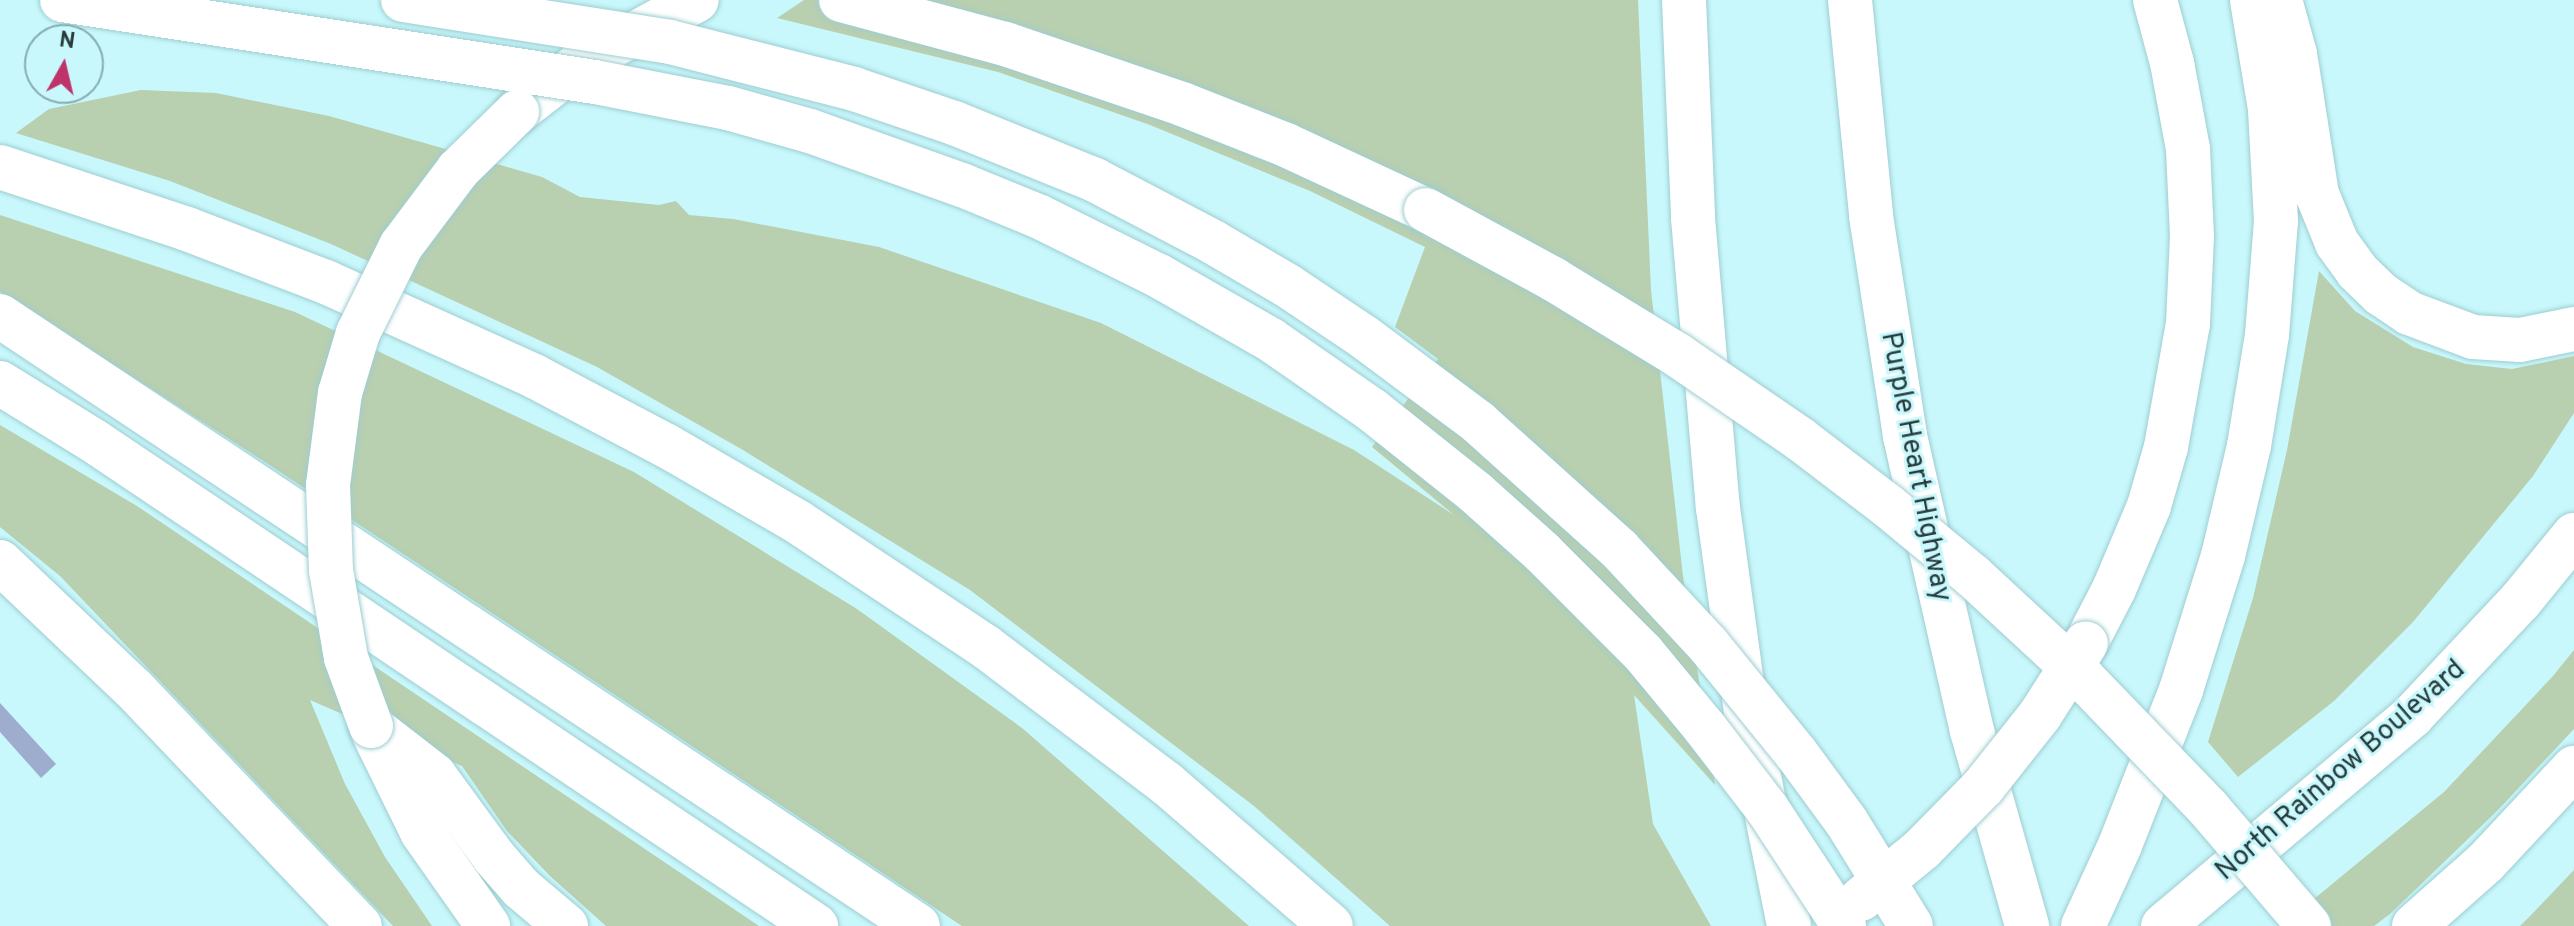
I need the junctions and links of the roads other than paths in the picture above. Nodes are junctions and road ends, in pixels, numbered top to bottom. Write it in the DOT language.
graph roads {
  1 [pos="62,0"];
  2 [pos="403,0"];
  3 [pos="697,0"];
  4 [pos="841,0"];
  5 [pos="1684,0"];
  6 [pos="1850,0"];
  7 [pos="2155,0"];
  8 [pos="2252,0"];
  9 [pos="2280,0"];
  10 [pos="0,167"];
  11 [pos="0,316"];
  12 [pos="2574,329"];
  13 [pos="0,383"];
  14 [pos="2574,535"];
  15 [pos="0,562"];
  16 [pos="371,726"];
  17 [pos="2574,768"];
  18 [pos="2166,924"];
  19 [pos="360,926"];
  20 [pos="488,926"];
  21 [pos="566,926"];
  22 [pos="816,926"];
  23 [pos="918,926"];
  24 [pos="1331,926"];
  25 [pos="1789,926"];
  26 [pos="1823,926"];
  27 [pos="1844,926"];
  28 [pos="1911,926"];
  29 [pos="2027,926"];
  30 [pos="2083,926"];
  31 [pos="2309,926"];
  32 [pos="2414,926"];
  1 -- 27 [label="main road, bridge"];
  2 -- 28 [label="main road, bridge"];
  3 -- 16 [label="main road, bridge"];
  4 -- 31 [label="main road, bridge"];
  5 -- 25 [label="main road"];
  6 -- 29 [label="main road, Purple Heart Highway"];
  7 -- 26 [label="main road, bridge"];
  8 -- 30 [label="main road"];
  9 -- 12 [label="main road"];
  10 -- 24 [label="main road"];
  11 -- 23 [label="main road"];
  13 -- 22 [label="main road"];
  14 -- 18 [label="main road, North Rainbow Boulevard"];
  15 -- 19 [label="main road"];
  16 -- 20 [label="main road"];
  16 -- 21 [label="main road"];
  17 -- 32 [label="main road"];
}
